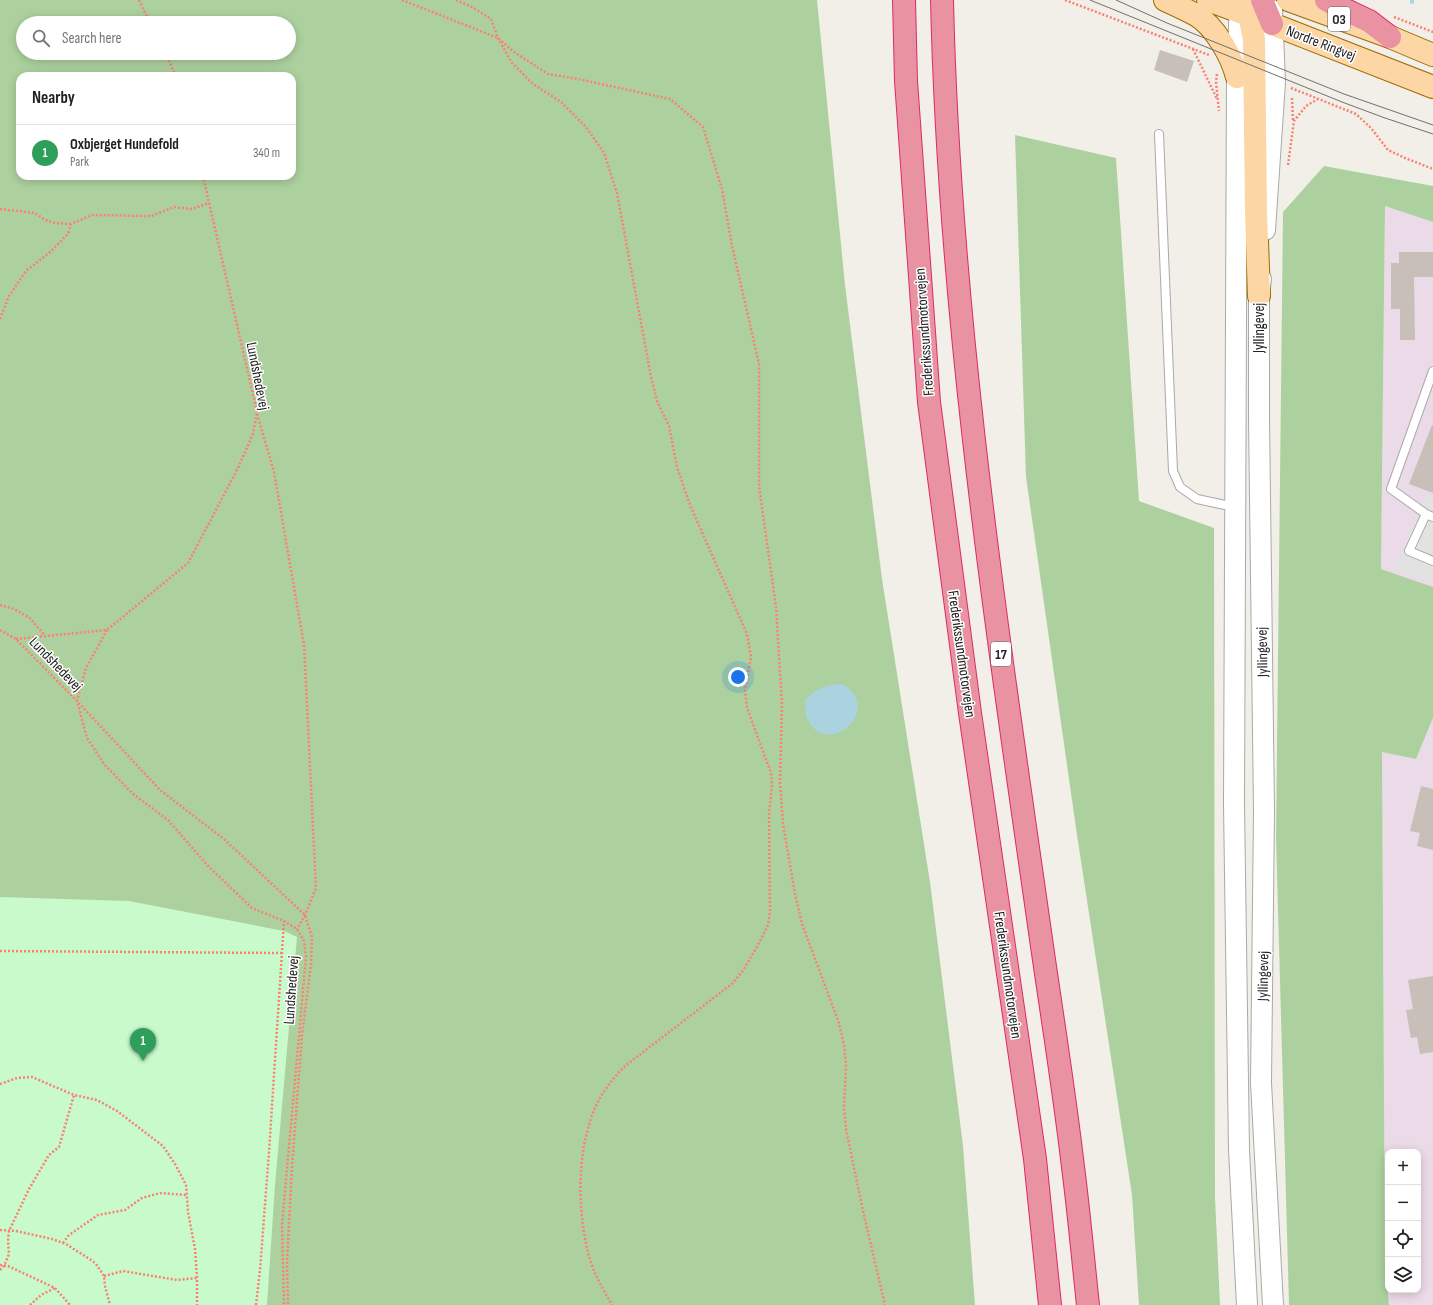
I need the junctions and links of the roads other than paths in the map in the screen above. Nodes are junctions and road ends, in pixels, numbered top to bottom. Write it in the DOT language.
graph roads {
  1 [pos="888,0"];
  2 [pos="904,0"];
  3 [pos="942,0"];
  4 [pos="1165,0"];
  5 [pos="1208,0"];
  6 [pos="1271,0"];
  7 [pos="1288,0"];
  8 [pos="1326,0"];
  9 [pos="1248,6"];
  10 [pos="1272,24"];
  11 [pos="1390,37"];
  12 [pos="1433,55"];
  13 [pos="1235,71"];
  14 [pos="906,81"];
  15 [pos="1433,87"];
  16 [pos="1159,134"];
  17 [pos="1259,296"];
  18 [pos="1433,371"];
  19 [pos="1235,505"];
  20 [pos="1430,515"];
  21 [pos="1433,560"];
  22 [pos="1050,1305"];
  23 [pos="1088,1305"];
  24 [pos="1247,1305"];
  25 [pos="1273,1305"];
  1 -- 14 [label="highway"];
  2 -- 14 [label="highway, Frederikssundmotorvejen"];
  3 -- 23 [label="highway, 17"];
  4 -- 13 [label="main road"];
  5 -- 9 [label="main road"];
  6 -- 10 [label="street, Jyllingevej"];
  7 -- 11 [label="main road, Nordre Ringvej / O3"];
  8 -- 11 [label="highway, O3"];
  9 -- 10 [label="highway"];
  9 -- 13 [label="street, Jyllingevej"];
  9 -- 17 [label="main road"];
  10 -- 15 [label="main road, Nordre Ringvej / O3"];
  10 -- 17 [label="street, Jyllingevej"];
  11 -- 12 [label="main road, Nordre Ringvej / O3"];
  13 -- 19 [label="street, Jyllingevej"];
  14 -- 22 [label="highway, Frederikssundmotorvejen"];
  16 -- 19 [label="lane"];
  17 -- 25 [label="street, Jyllingevej"];
  18 -- 20 [label="lane"];
  19 -- 24 [label="street, Jyllingevej"];
  20 -- 21 [label="lane"];
}
